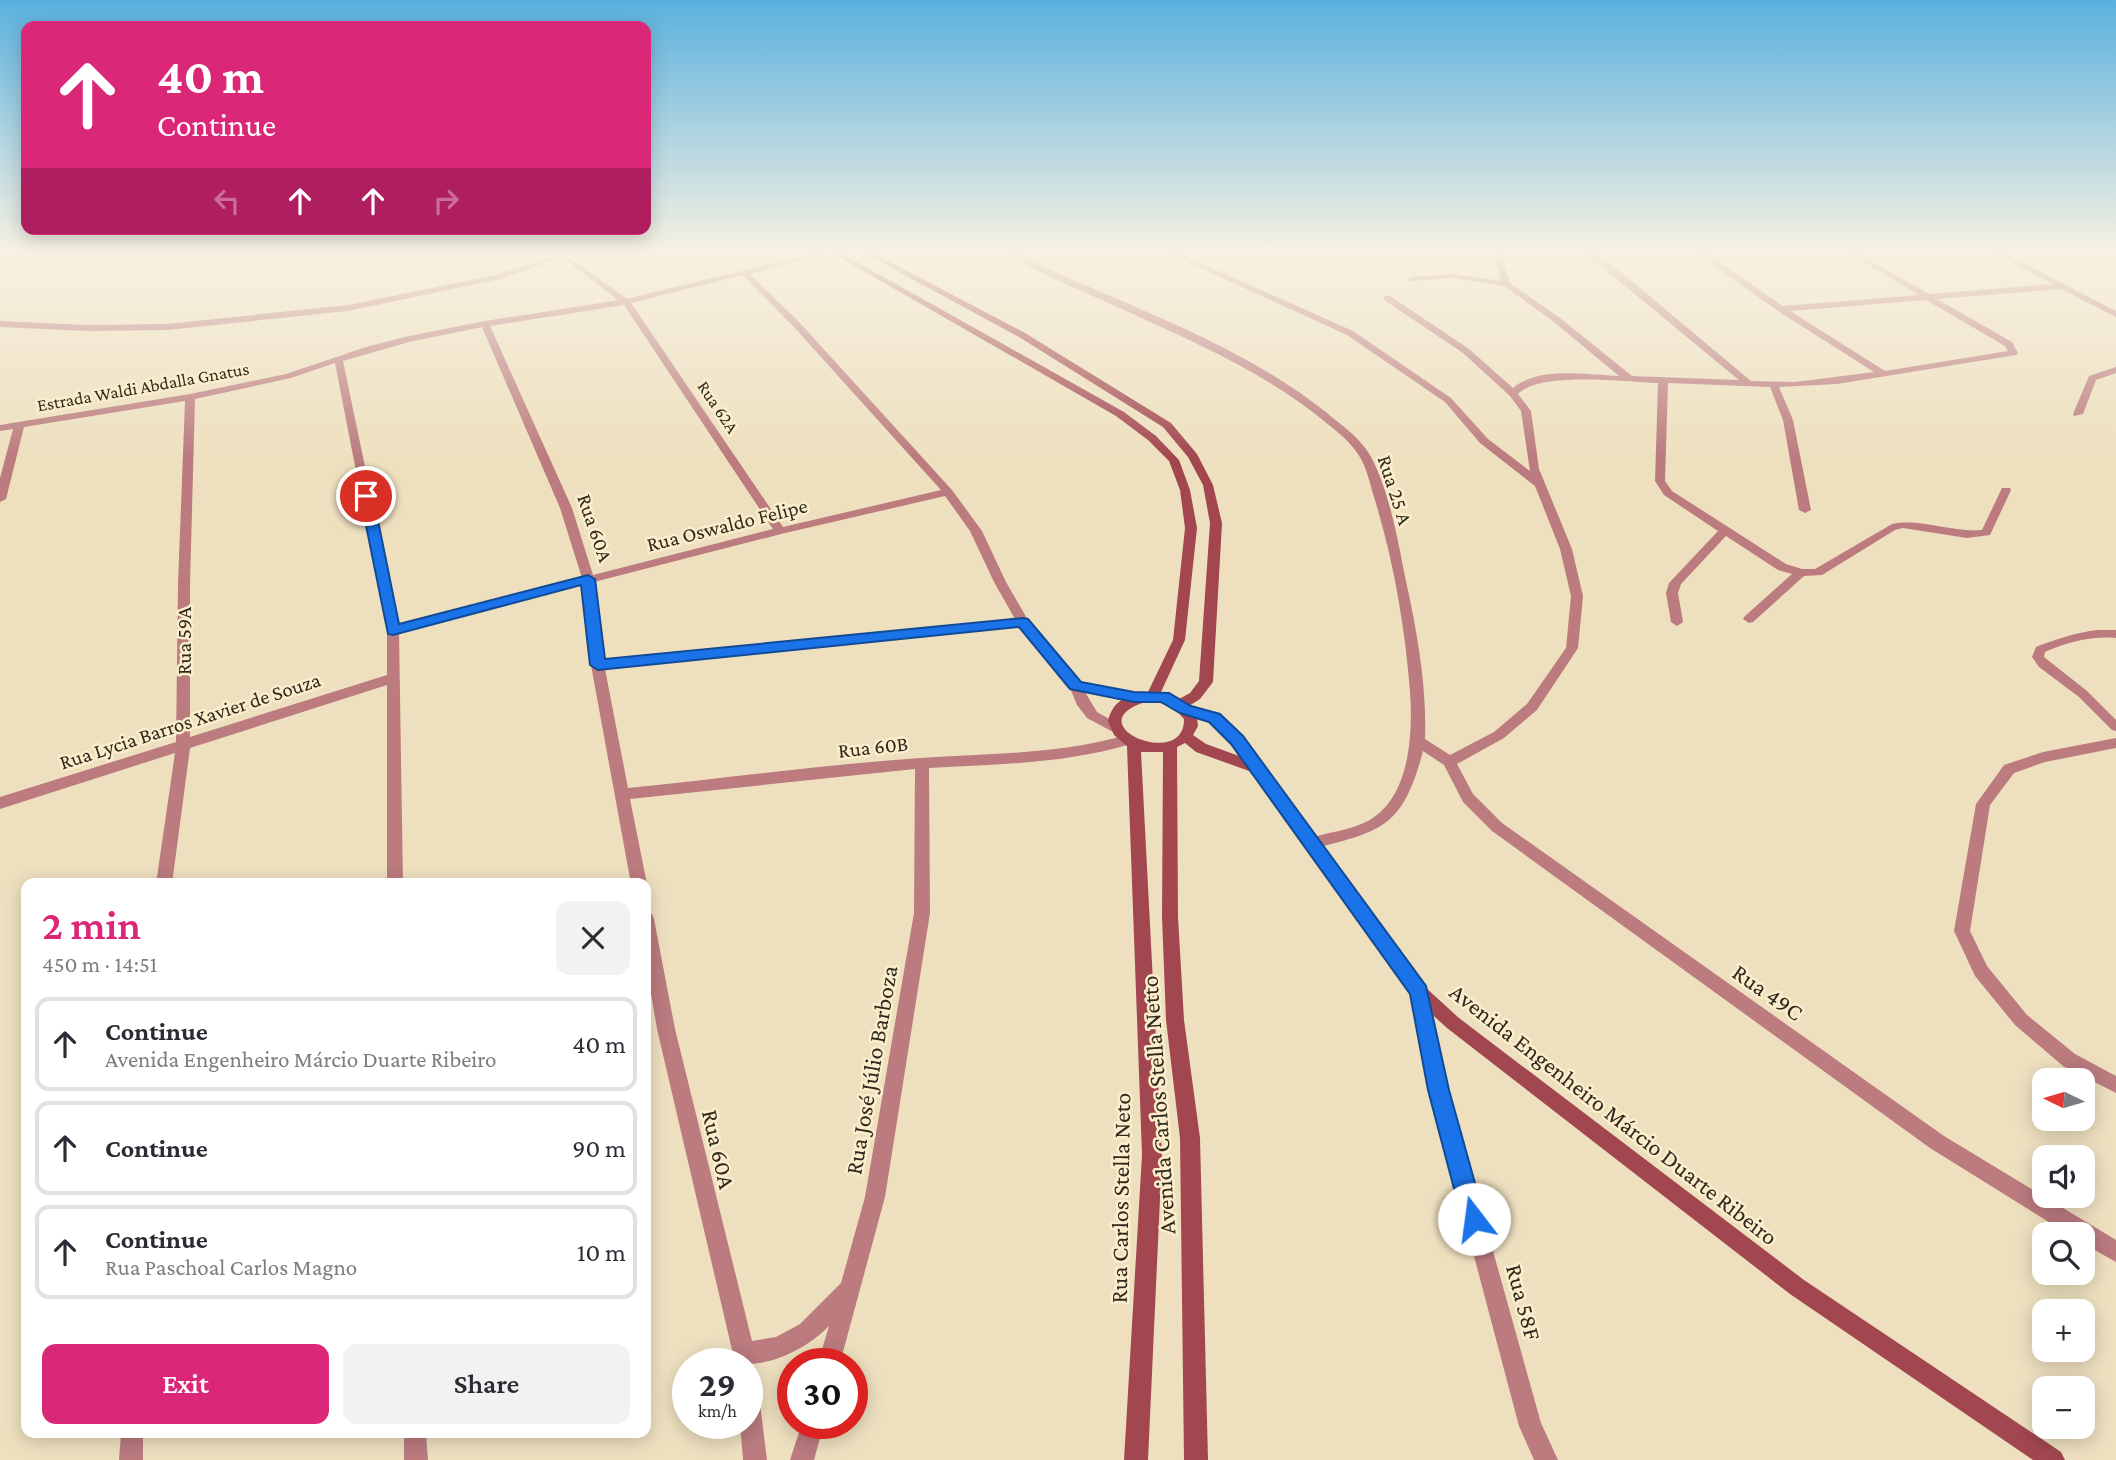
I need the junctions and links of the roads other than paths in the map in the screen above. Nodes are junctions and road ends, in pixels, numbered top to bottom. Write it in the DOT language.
graph roads {
  1 [pos="230,321"];
  2 [pos="503,321"];
  3 [pos="639,321"];
  4 [pos="793,321"];
  5 [pos="956,321"];
  6 [pos="996,321"];
  7 [pos="1152,321"];
  8 [pos="1324,321"];
  9 [pos="1421,321"];
  10 [pos="1558,321"];
  11 [pos="1672,321"];
  12 [pos="1800,321"];
  13 [pos="1970,321"];
  14 [pos="0,324"];
  15 [pos="485,324"];
  16 [pos="340,361"];
  17 [pos="2116,370"];
  18 [pos="1882,373"];
  19 [pos="1629,379"];
  20 [pos="1663,379"];
  21 [pos="1748,383"];
  22 [pos="1774,386"];
  23 [pos="1513,394"];
  24 [pos="190,397"];
  25 [pos="2078,414"];
  26 [pos="19,426"];
  27 [pos="0,428"];
  28 [pos="1539,484"];
  29 [pos="2006,490"];
  30 [pos="948,492"];
  31 [pos="0,499"];
  32 [pos="1805,510"];
  33 [pos="780,531"];
  34 [pos="1724,531"];
  35 [pos="1801,573"];
  36 [pos="588,579"];
  37 [pos="1749,619"];
  38 [pos="1023,622"];
  39 [pos="1677,622"];
  40 [pos="393,631"];
  41 [pos="2116,635"];
  42 [pos="598,665"];
  43 [pos="393,678"];
  44 [pos="1076,686"];
  45 [pos="1153,695"];
  46 [pos="1134,697"];
  47 [pos="1183,707"];
  48 [pos="2116,727"];
  49 [pos="1125,738"];
  50 [pos="1178,741"];
  51 [pos="1418,741"];
  52 [pos="2116,743"];
  53 [pos="183,745"];
  54 [pos="1449,762"];
  55 [pos="922,763"];
  56 [pos="1256,768"];
  57 [pos="623,794"];
  58 [pos="0,803"];
  59 [pos="1312,842"];
  60 [pos="165,878"];
  61 [pos="395,878"];
  62 [pos="638,878"];
  63 [pos="651,946"];
  64 [pos="1419,992"];
  65 [pos="2116,1085"];
  66 [pos="2116,1252"];
  67 [pos="850,1289"];
  68 [pos="778,1347"];
  69 [pos="742,1348"];
  70 [pos="834,1348"];
  71 [pos="763,1352"];
  72 [pos="132,1438"];
  73 [pos="415,1438"];
  74 [pos="753,1439"];
  75 [pos="808,1439"];
  76 [pos="131,1460"];
  77 [pos="416,1460"];
  78 [pos="755,1460"];
  79 [pos="802,1460"];
  80 [pos="1136,1460"];
  81 [pos="1196,1460"];
  82 [pos="1546,1460"];
  83 [pos="2053,1460"];
  1 -- 14 [label="street"];
  2 -- 15 [label="street, Estrada Waldi Abdalla Gnatus"];
  3 -- 33 [label="street, Rua 62A"];
  4 -- 30 [label="street"];
  5 -- 45 [label="street"];
  6 -- 47 [label="street"];
  7 -- 51 [label="street, Rua 25 A"];
  8 -- 28 [label="street"];
  9 -- 23 [label="street"];
  10 -- 19 [label="street"];
  11 -- 21 [label="street"];
  12 -- 18 [label="street"];
  13 -- 18 [label="street"];
  15 -- 16 [label="street, Estrada Waldi Abdalla Gnatus"];
  15 -- 36 [label="street, Rua 60A"];
  16 -- 24 [label="street, Estrada Waldi Abdalla Gnatus"];
  16 -- 40 [label="street"];
  17 -- 25 [label="street"];
  18 -- 22 [label="street"];
  19 -- 20 [label="street"];
  19 -- 23 [label="street"];
  20 -- 21 [label="street"];
  20 -- 34 [label="street"];
  21 -- 22 [label="street"];
  22 -- 32 [label="street"];
  23 -- 28 [label="street"];
  24 -- 26 [label="street, Estrada Waldi Abdalla Gnatus"];
  24 -- 53 [label="street, Rua 59A"];
  26 -- 27 [label="street, Estrada Waldi Abdalla Gnatus"];
  26 -- 31 [label="street"];
  28 -- 54 [label="street"];
  29 -- 35 [label="street"];
  30 -- 33 [label="street, Rua Oswaldo Felipe"];
  30 -- 38 [label="street"];
  33 -- 36 [label="street, Rua Oswaldo Felipe"];
  34 -- 35 [label="street"];
  34 -- 39 [label="street"];
  35 -- 37 [label="street"];
  36 -- 40 [label="street, Rua Oswaldo Felipe"];
  36 -- 42 [label="street, Rua 60A"];
  38 -- 42 [label="street"];
  38 -- 44 [label="street"];
  40 -- 43 [label="street"];
  41 -- 48 [label="lane"];
  42 -- 57 [label="street, Rua 60A"];
  43 -- 53 [label="street, Rua Lycia Barros Xavier de Souza"];
  43 -- 61 [label="street"];
  44 -- 46 [label="street"];
  44 -- 49 [label="street"];
  45 -- 46 [label="street"];
  45 -- 47 [label="street"];
  46 -- 49 [label="street"];
  47 -- 50 [label="street"];
  47 -- 56 [label="street, Avenida Engenheiro Márcio Duarte Ribeiro"];
  49 -- 50 [label="street"];
  49 -- 55 [label="street, Rua 60B"];
  49 -- 80 [label="street, Rua Carlos Stella Neto"];
  50 -- 56 [label="street"];
  50 -- 81 [label="street, Avenida Carlos Stella Netto"];
  51 -- 54 [label="street, Rua 49C"];
  51 -- 59 [label="street, Rua 25 A"];
  52 -- 65 [label="street"];
  53 -- 58 [label="street, Rua Lycia Barros Xavier de Souza"];
  53 -- 60 [label="street, Rua 59A"];
  54 -- 66 [label="street, Rua 49C"];
  55 -- 57 [label="street, Rua 60B"];
  55 -- 67 [label="street, Rua José Júlio Barboza"];
  56 -- 59 [label="street, Avenida Engenheiro Márcio Duarte Ribeiro"];
  57 -- 62 [label="street, Rua 60A"];
  59 -- 64 [label="street, Avenida Engenheiro Márcio Duarte Ribeiro"];
  63 -- 69 [label="street, Rua 60A"];
  64 -- 82 [label="street, Rua 58F"];
  64 -- 83 [label="street, Avenida Engenheiro Márcio Duarte Ribeiro"];
  67 -- 68 [label="street, Rua José Júlio Barboza"];
  67 -- 70 [label="street"];
  68 -- 71 [label="street, Rua 60A"];
  72 -- 76 [label="street"];
  73 -- 77 [label="street"];
  74 -- 78 [label="street"];
  75 -- 79 [label="street"];
}
